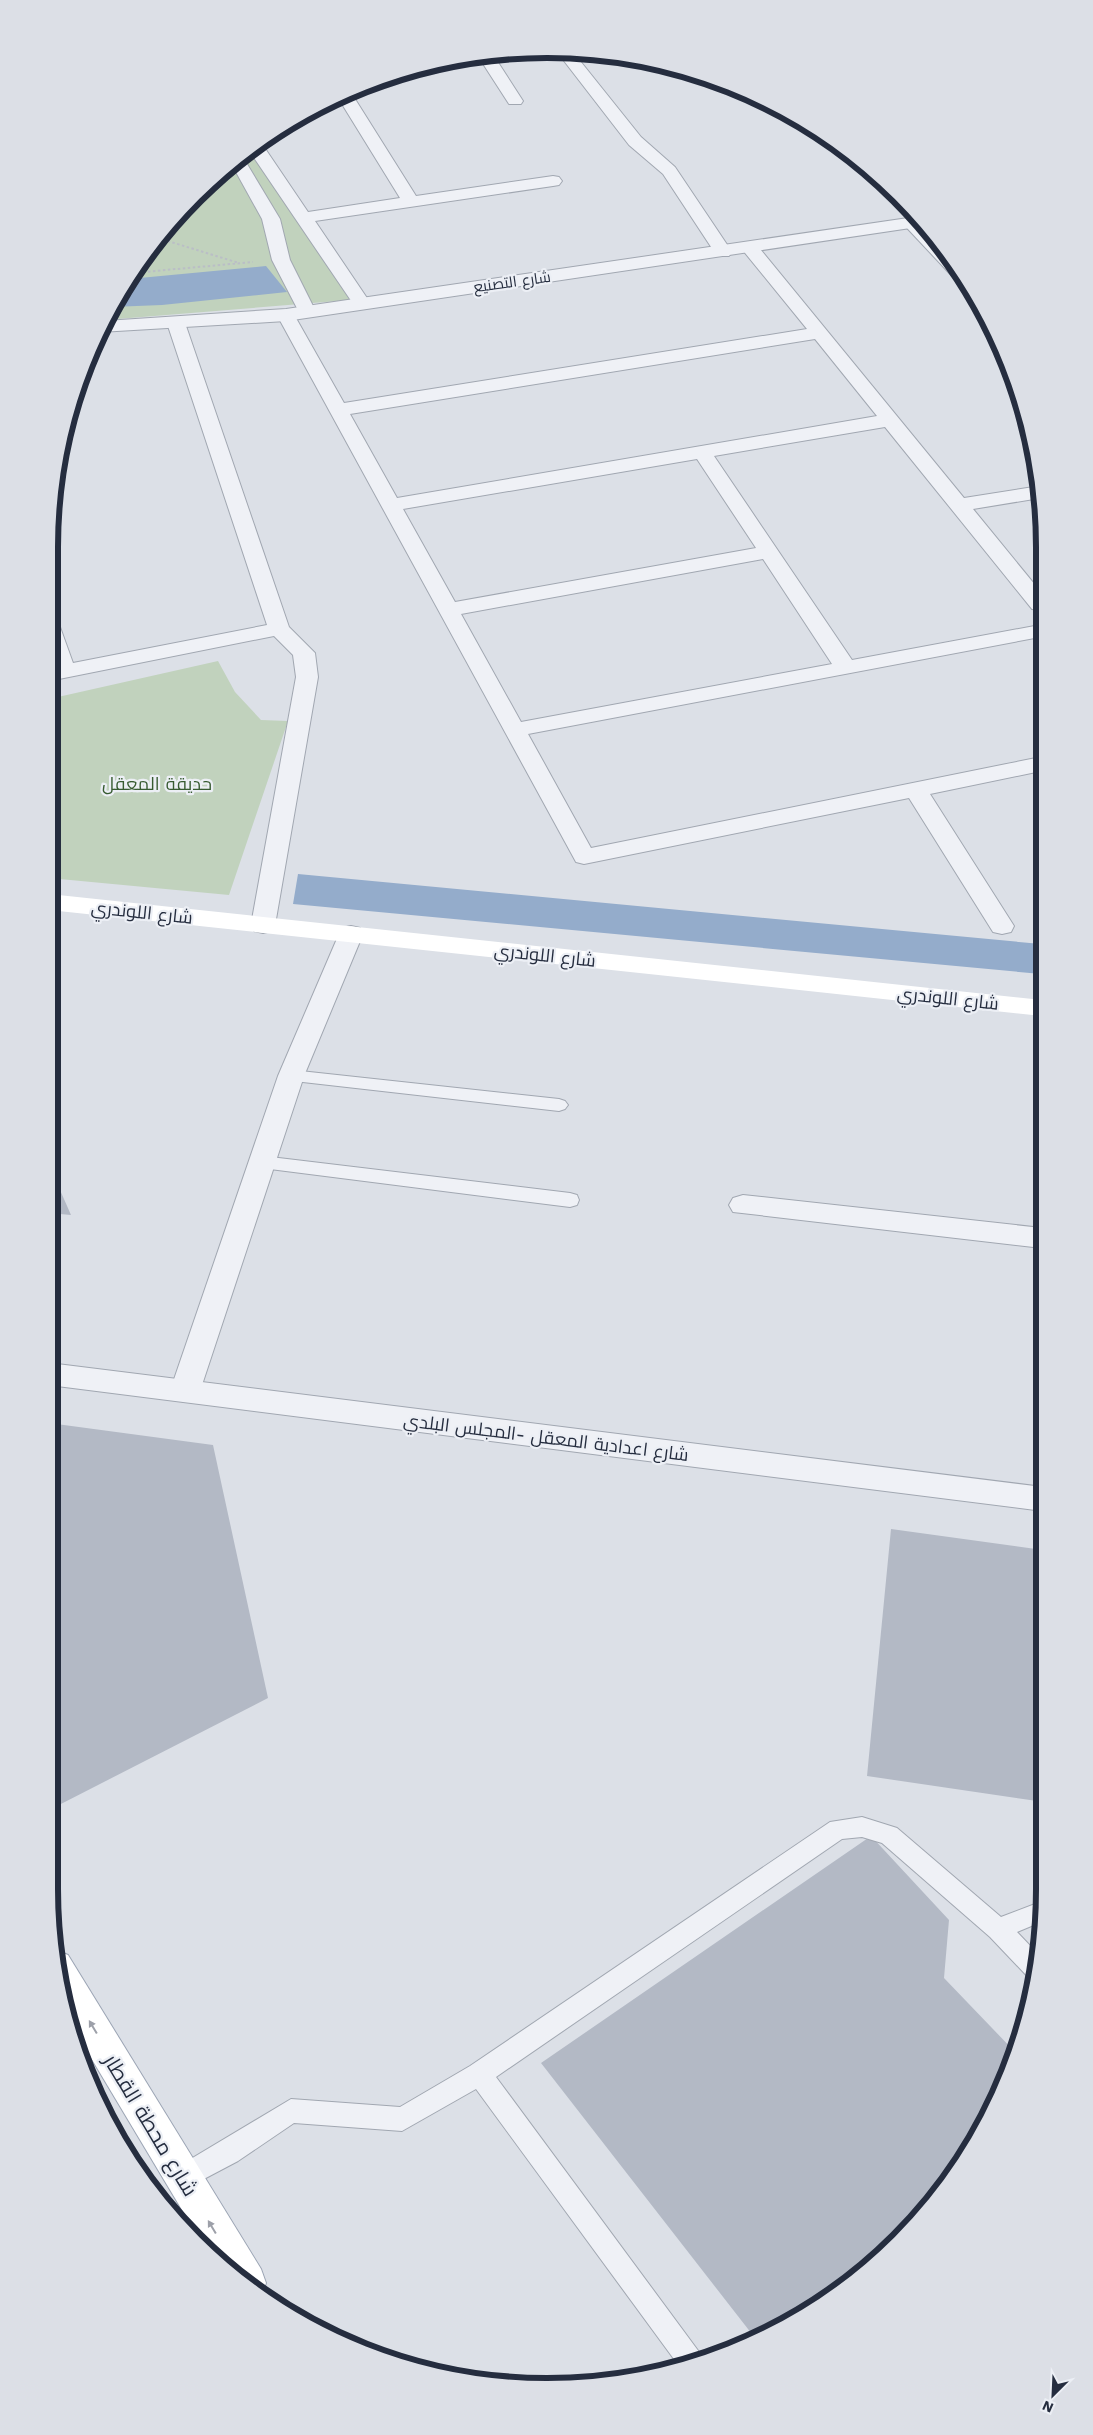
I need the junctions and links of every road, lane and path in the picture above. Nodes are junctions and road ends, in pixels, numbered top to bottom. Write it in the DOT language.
graph roads {
  1 [pos="571,59"];
  2 [pos="491,61"];
  3 [pos="348,100"];
  4 [pos="515,101"];
  5 [pos="259,152"];
  6 [pos="241,165"];
  7 [pos="553,181"];
  8 [pos="411,202"];
  9 [pos="304,218"];
  10 [pos="914,224"];
  11 [pos="166,240"];
  12 [pos="750,248"];
  13 [pos="723,252"];
  14 [pos="281,260"];
  15 [pos="239,263"];
  16 [pos="142,272"];
  17 [pos="362,304"];
  18 [pos="296,313"];
  19 [pos="176,323"];
  20 [pos="110,327"];
  21 [pos="819,333"];
  22 [pos="338,410"];
  23 [pos="890,420"];
  24 [pos="702,452"];
  25 [pos="1032,493"];
  26 [pos="390,504"];
  27 [pos="960,505"];
  28 [pos="769,552"];
  29 [pos="1036,599"];
  30 [pos="448,610"];
  31 [pos="279,629"];
  32 [pos="1036,632"];
  33 [pos="846,668"];
  34 [pos="58,673"];
  35 [pos="514,730"];
  36 [pos="1036,765"];
  37 [pos="916,790"];
  38 [pos="58,903"];
  39 [pos="263,925"];
  40 [pos="1002,926"];
  41 [pos="351,934"];
  42 [pos="1036,1007"];
  43 [pos="291,1076"];
  44 [pos="559,1105"];
  45 [pos="262,1162"];
  46 [pos="570,1200"];
  47 [pos="743,1204"];
  48 [pos="1036,1237"];
  49 [pos="58,1375"];
  50 [pos="184,1392"];
  51 [pos="1036,1498"];
  52 [pos="1034,1913"];
  53 [pos="998,1930"];
  54 [pos="1029,1963"];
  55 [pos="67,1985"];
  56 [pos="479,2074"];
  57 [pos="183,2178"];
  58 [pos="237,2266"];
  59 [pos="688,2357"];
  1 -- 13 [label="street"];
  2 -- 4 [label="street"];
  3 -- 8 [label="street"];
  5 -- 9 [label="street"];
  6 -- 14 [label="street"];
  7 -- 8 [label="street"];
  8 -- 9 [label="street"];
  9 -- 17 [label="street"];
  10 -- 12 [label="street, شارع التصنيع"];
  11 -- 15 [label="path"];
  12 -- 13 [label="street, شارع التصنيع"];
  12 -- 21 [label="street"];
  13 -- 17 [label="street, شارع التصنيع"];
  14 -- 15 [label="path"];
  14 -- 18 [label="street"];
  15 -- 16 [label="path"];
  17 -- 18 [label="street, شارع التصنيع"];
  18 -- 19 [label="street, شارع التصنيع"];
  18 -- 22 [label="street"];
  19 -- 20 [label="street, شارع التصنيع"];
  19 -- 31 [label="street"];
  21 -- 22 [label="street"];
  21 -- 23 [label="street"];
  22 -- 26 [label="street"];
  23 -- 24 [label="street"];
  23 -- 27 [label="street"];
  24 -- 26 [label="street"];
  24 -- 28 [label="street"];
  25 -- 27 [label="street"];
  26 -- 30 [label="street"];
  27 -- 29 [label="street"];
  28 -- 30 [label="street"];
  28 -- 33 [label="street"];
  30 -- 35 [label="street"];
  31 -- 34 [label="street"];
  31 -- 39 [label="street"];
  32 -- 33 [label="street"];
  33 -- 35 [label="street"];
  35 -- 37 [label="street"];
  36 -- 37 [label="street"];
  37 -- 40 [label="street"];
  38 -- 39 [label="main road, شارع اللوندري"];
  39 -- 41 [label="main road, شارع اللوندري"];
  41 -- 42 [label="main road, شارع اللوندري"];
  41 -- 43 [label="street"];
  43 -- 44 [label="lane"];
  43 -- 45 [label="street"];
  45 -- 46 [label="lane"];
  45 -- 50 [label="street"];
  47 -- 48 [label="street"];
  49 -- 50 [label="street, شارع اعدادية المعقل -المجلس البلدي"];
  50 -- 51 [label="street, شارع اعدادية المعقل -المجلس البلدي"];
  52 -- 53 [label="lane"];
  53 -- 54 [label="lane"];
  53 -- 56 [label="lane"];
  57 -- 55 [label="main road, شارع محطة القطار, one-way"];
  56 -- 57 [label="lane"];
  56 -- 59 [label="lane"];
  58 -- 57 [label="main road, شارع محطة القطار, one-way"];
}
